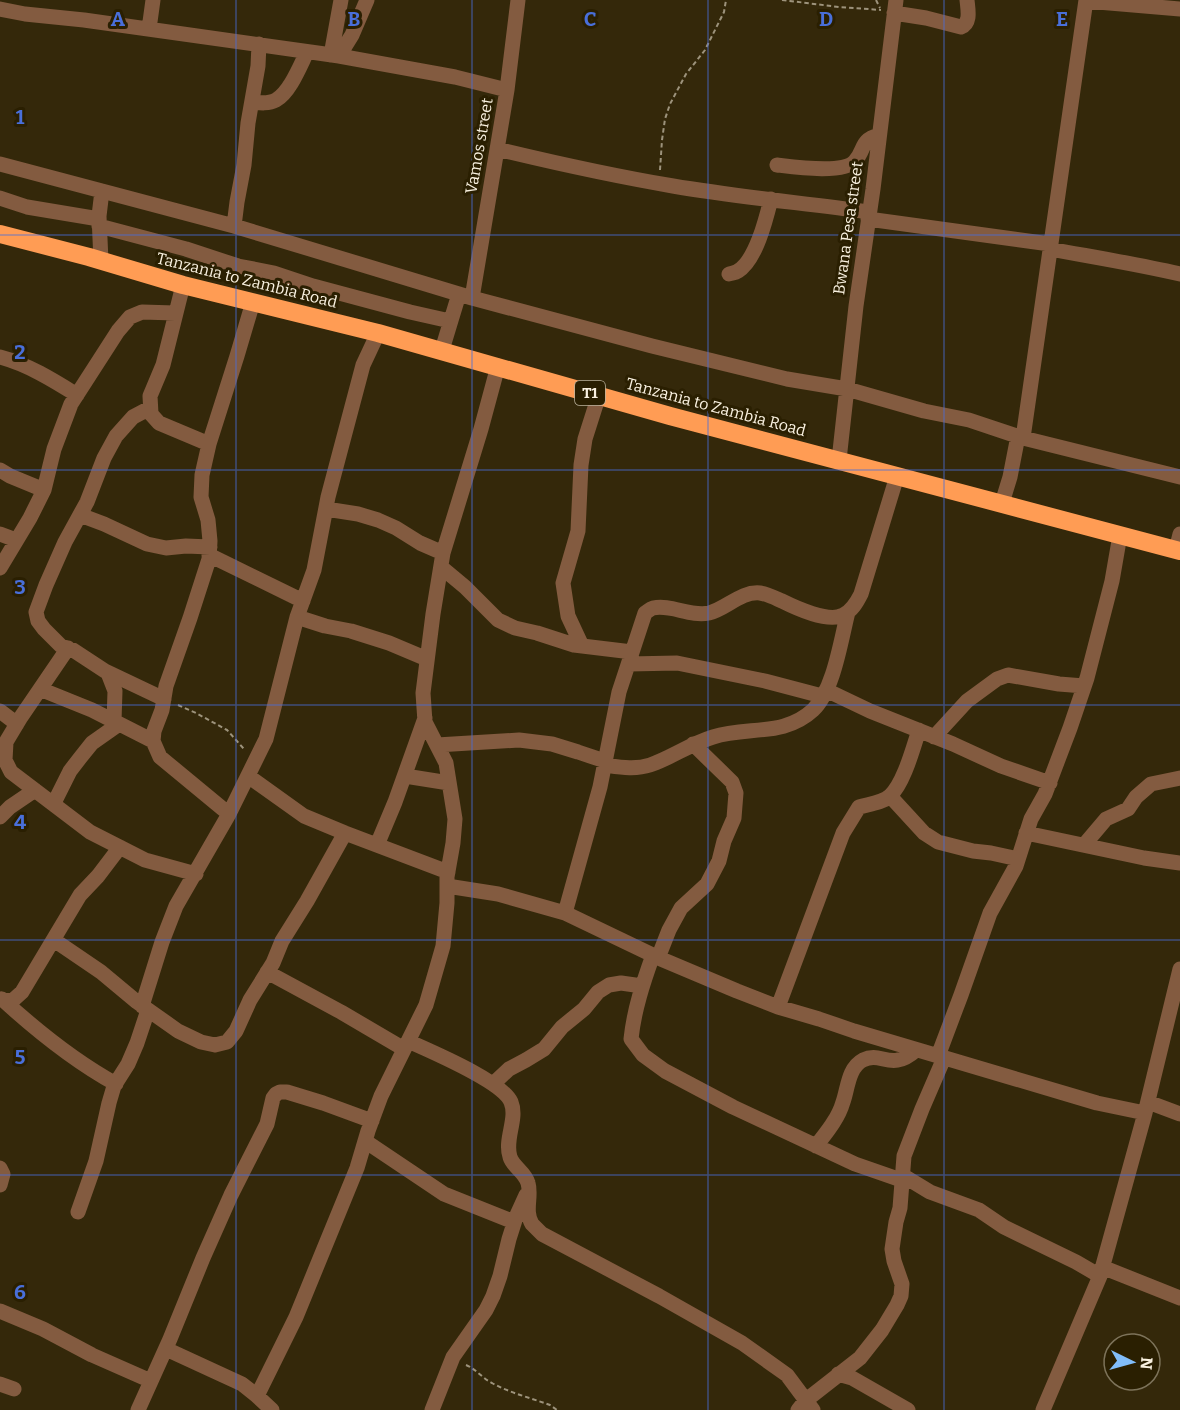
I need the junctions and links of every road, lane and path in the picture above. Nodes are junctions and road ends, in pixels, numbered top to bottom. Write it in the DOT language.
graph roads {
  1 [pos="153,0"];
  2 [pos="341,0"];
  3 [pos="367,0"];
  4 [pos="518,0"];
  5 [pos="726,0"];
  6 [pos="782,0"];
  7 [pos="967,0"];
  8 [pos="1086,1"];
  9 [pos="890,8"];
  10 [pos="0,9"];
  11 [pos="1180,9"];
  12 [pos="149,29"];
  13 [pos="259,44"];
  14 [pos="308,52"];
  15 [pos="335,55"];
  16 [pos="507,90"];
  17 [pos="252,102"];
  18 [pos="879,135"];
  19 [pos="497,149"];
  20 [pos="0,164"];
  21 [pos="777,165"];
  22 [pos="660,183"];
  23 [pos="102,192"];
  24 [pos="0,198"];
  25 [pos="771,199"];
  26 [pos="869,215"];
  27 [pos="99,223"];
  28 [pos="234,226"];
  29 [pos="0,234"];
  30 [pos="1050,247"];
  31 [pos="101,261"];
  32 [pos="729,274"];
  33 [pos="1180,274"];
  34 [pos="183,285"];
  35 [pos="466,296"];
  36 [pos="253,302"];
  37 [pos="176,313"];
  38 [pos="450,321"];
  39 [pos="378,333"];
  40 [pos="441,350"];
  41 [pos="0,357"];
  42 [pos="498,366"];
  43 [pos="847,389"];
  44 [pos="77,395"];
  45 [pos="598,395"];
  46 [pos="150,408"];
  47 [pos="1020,437"];
  48 [pos="209,444"];
  49 [pos="839,460"];
  50 [pos="0,470"];
  51 [pos="897,476"];
  52 [pos="1180,477"];
  53 [pos="44,490"];
  54 [pos="1002,503"];
  55 [pos="326,509"];
  56 [pos="80,515"];
  57 [pos="0,534"];
  58 [pos="1120,535"];
  59 [pos="16,540"];
  60 [pos="1179,545"];
  61 [pos="209,551"];
  62 [pos="442,560"];
  63 [pos="0,568"];
  64 [pos="303,601"];
  65 [pos="848,612"];
  66 [pos="297,617"];
  67 [pos="582,646"];
  68 [pos="68,648"];
  69 [pos="630,658"];
  70 [pos="428,659"];
  71 [pos="108,673"];
  72 [pos="1084,686"];
  73 [pos="40,689"];
  74 [pos="824,693"];
  75 [pos="164,699"];
  76 [pos="0,711"];
  77 [pos="425,718"];
  78 [pos="117,722"];
  79 [pos="17,724"];
  80 [pos="919,730"];
  81 [pos="934,736"];
  82 [pos="153,741"];
  83 [pos="693,744"];
  84 [pos="437,745"];
  85 [pos="604,763"];
  86 [pos="251,770"];
  87 [pos="405,776"];
  88 [pos="1180,778"];
  89 [pos="449,783"];
  90 [pos="1050,783"];
  91 [pos="35,790"];
  92 [pos="890,796"];
  93 [pos="54,803"];
  94 [pos="229,814"];
  95 [pos="0,817"];
  96 [pos="345,833"];
  97 [pos="1026,833"];
  98 [pos="377,845"];
  99 [pos="1084,845"];
  100 [pos="120,847"];
  101 [pos="1018,859"];
  102 [pos="1180,863"];
  103 [pos="196,874"];
  104 [pos="448,879"];
  105 [pos="565,913"];
  106 [pos="54,940"];
  107 [pos="655,956"];
  108 [pos="1180,969"];
  109 [pos="267,972"];
  110 [pos="642,986"];
  111 [pos="3,1003"];
  112 [pos="778,1007"];
  113 [pos="145,1008"];
  114 [pos="406,1045"];
  115 [pos="916,1050"];
  116 [pos="941,1057"];
  117 [pos="116,1084"];
  118 [pos="493,1084"];
  119 [pos="1146,1107"];
  120 [pos="1180,1114"];
  121 [pos="372,1121"];
  122 [pos="365,1141"];
  123 [pos="816,1146"];
  124 [pos="0,1168"];
  125 [pos="902,1178"];
  126 [pos="0,1185"];
  127 [pos="529,1190"];
  128 [pos="78,1212"];
  129 [pos="514,1222"];
  130 [pos="1101,1271"];
  131 [pos="1180,1298"];
  132 [pos="0,1311"];
  133 [pos="166,1349"];
  134 [pos="452,1359"];
  135 [pos="838,1374"];
  136 [pos="151,1381"];
  137 [pos="261,1404"];
  138 [pos="805,1407"];
  139 [pos="138,1410"];
  140 [pos="432,1410"];
  141 [pos="557,1410"];
  142 [pos="908,1410"];
  143 [pos="1043,1410"];
  1 -- 12 [label="street"];
  2 -- 15 [label="street"];
  3 -- 15 [label="street"];
  4 -- 16 [label="street, Vamos street"];
  5 -- 22 [label="path"];
  6 -- 9 [label="path"];
  7 -- 9 [label="street"];
  8 -- 11 [label="street"];
  8 -- 30 [label="street"];
  9 -- 18 [label="street, Bwana Pesa street"];
  10 -- 12 [label="street"];
  12 -- 13 [label="street"];
  13 -- 14 [label="street"];
  13 -- 17 [label="street"];
  14 -- 15 [label="street"];
  14 -- 17 [label="street"];
  15 -- 16 [label="street"];
  16 -- 19 [label="street, Vamos street"];
  17 -- 28 [label="street"];
  18 -- 21 [label="street"];
  18 -- 26 [label="street, Bwana Pesa street"];
  19 -- 22 [label="street"];
  19 -- 35 [label="street, Vamos street"];
  20 -- 23 [label="street"];
  22 -- 25 [label="street"];
  23 -- 27 [label="street"];
  23 -- 28 [label="street"];
  24 -- 27 [label="street"];
  25 -- 26 [label="street"];
  25 -- 32 [label="street"];
  26 -- 30 [label="street"];
  26 -- 43 [label="street, Bwana Pesa street"];
  27 -- 31 [label="street"];
  27 -- 38 [label="street"];
  28 -- 35 [label="street"];
  29 -- 31 [label="highway, Tanzania to Zambia Road / T1"];
  30 -- 33 [label="street"];
  30 -- 47 [label="street"];
  31 -- 34 [label="highway, Tanzania to Zambia Road / T1"];
  34 -- 36 [label="highway, Tanzania to Zambia Road / T1"];
  34 -- 37 [label="street"];
  35 -- 38 [label="street, Vamos street"];
  35 -- 43 [label="street"];
  36 -- 39 [label="highway, Tanzania to Zambia Road / T1"];
  36 -- 48 [label="street"];
  37 -- 44 [label="street"];
  37 -- 46 [label="street"];
  38 -- 40 [label="street, Vamos street"];
  39 -- 40 [label="highway, Tanzania to Zambia Road / T1"];
  39 -- 55 [label="street"];
  40 -- 42 [label="highway, Tanzania to Zambia Road / T1"];
  41 -- 44 [label="street"];
  42 -- 45 [label="highway, Tanzania to Zambia Road / T1"];
  42 -- 62 [label="street"];
  43 -- 47 [label="street"];
  43 -- 49 [label="street, Bwana Pesa street"];
  44 -- 53 [label="street"];
  45 -- 49 [label="highway, Tanzania to Zambia Road / T1"];
  45 -- 67 [label="street"];
  46 -- 48 [label="street"];
  46 -- 56 [label="street"];
  47 -- 52 [label="street"];
  47 -- 54 [label="street"];
  48 -- 61 [label="street"];
  49 -- 51 [label="highway, Tanzania to Zambia Road / T1"];
  50 -- 53 [label="street"];
  51 -- 54 [label="highway, Tanzania to Zambia Road / T1"];
  51 -- 65 [label="street"];
  53 -- 59 [label="street"];
  54 -- 58 [label="highway, Tanzania to Zambia Road / T1"];
  55 -- 62 [label="street"];
  55 -- 64 [label="street"];
  56 -- 61 [label="street"];
  56 -- 68 [label="street"];
  57 -- 59 [label="street"];
  58 -- 60 [label="highway, Tanzania to Zambia Road / T1"];
  58 -- 72 [label="street"];
  59 -- 63 [label="street"];
  61 -- 64 [label="street"];
  61 -- 75 [label="street"];
  62 -- 67 [label="street"];
  62 -- 70 [label="street"];
  64 -- 66 [label="street"];
  65 -- 69 [label="street"];
  65 -- 74 [label="street"];
  66 -- 70 [label="street"];
  66 -- 86 [label="street"];
  67 -- 69 [label="street"];
  68 -- 71 [label="street"];
  68 -- 73 [label="street"];
  69 -- 74 [label="street"];
  69 -- 85 [label="street"];
  70 -- 77 [label="street"];
  71 -- 75 [label="street"];
  71 -- 78 [label="street"];
  72 -- 81 [label="street"];
  72 -- 90 [label="street"];
  73 -- 78 [label="street"];
  73 -- 79 [label="street"];
  74 -- 80 [label="street"];
  74 -- 83 [label="street"];
  75 -- 82 [label="street"];
  75 -- 86 [label="path"];
  76 -- 79 [label="street"];
  77 -- 84 [label="street"];
  77 -- 87 [label="street"];
  78 -- 82 [label="street"];
  78 -- 93 [label="street"];
  79 -- 91 [label="street"];
  80 -- 81 [label="street"];
  80 -- 92 [label="street"];
  81 -- 90 [label="street"];
  82 -- 94 [label="street"];
  83 -- 85 [label="street"];
  83 -- 107 [label="street"];
  84 -- 85 [label="street"];
  84 -- 89 [label="street"];
  85 -- 105 [label="street"];
  86 -- 94 [label="street"];
  86 -- 96 [label="street"];
  87 -- 89 [label="street"];
  87 -- 98 [label="street"];
  88 -- 99 [label="street"];
  89 -- 104 [label="street"];
  90 -- 97 [label="street"];
  91 -- 93 [label="street"];
  91 -- 95 [label="street"];
  92 -- 101 [label="street"];
  92 -- 112 [label="street"];
  93 -- 100 [label="street"];
  94 -- 103 [label="street"];
  96 -- 98 [label="street"];
  96 -- 109 [label="street"];
  97 -- 99 [label="street"];
  97 -- 101 [label="street"];
  98 -- 104 [label="street"];
  99 -- 102 [label="street"];
  100 -- 103 [label="street"];
  100 -- 106 [label="street"];
  101 -- 116 [label="street"];
  103 -- 113 [label="street"];
  104 -- 105 [label="street"];
  104 -- 114 [label="street"];
  105 -- 107 [label="street"];
  106 -- 111 [label="street"];
  106 -- 113 [label="street"];
  107 -- 110 [label="street"];
  107 -- 112 [label="street"];
  108 -- 119 [label="street"];
  109 -- 113 [label="street"];
  109 -- 114 [label="street"];
  110 -- 118 [label="street"];
  110 -- 123 [label="street"];
  111 -- 117 [label="street"];
  112 -- 115 [label="street"];
  113 -- 117 [label="street"];
  114 -- 118 [label="street"];
  114 -- 121 [label="street"];
  115 -- 116 [label="street"];
  115 -- 123 [label="street"];
  116 -- 119 [label="street"];
  116 -- 125 [label="street"];
  117 -- 128 [label="street"];
  118 -- 127 [label="street"];
  119 -- 120 [label="street"];
  119 -- 130 [label="street"];
  121 -- 122 [label="street"];
  121 -- 133 [label="street"];
  122 -- 129 [label="street"];
  122 -- 137 [label="street"];
  123 -- 125 [label="street"];
  124 -- 126 [label="street"];
  125 -- 130 [label="street"];
  125 -- 135 [label="street"];
  127 -- 129 [label="street"];
  127 -- 138 [label="street"];
  129 -- 134 [label="street"];
  130 -- 131 [label="street"];
  130 -- 143 [label="street"];
  132 -- 136 [label="street"];
  133 -- 136 [label="street"];
  133 -- 137 [label="street"];
  134 -- 140 [label="street"];
  134 -- 141 [label="path"];
  135 -- 138 [label="street"];
  135 -- 142 [label="street"];
  136 -- 139 [label="street"];
}
